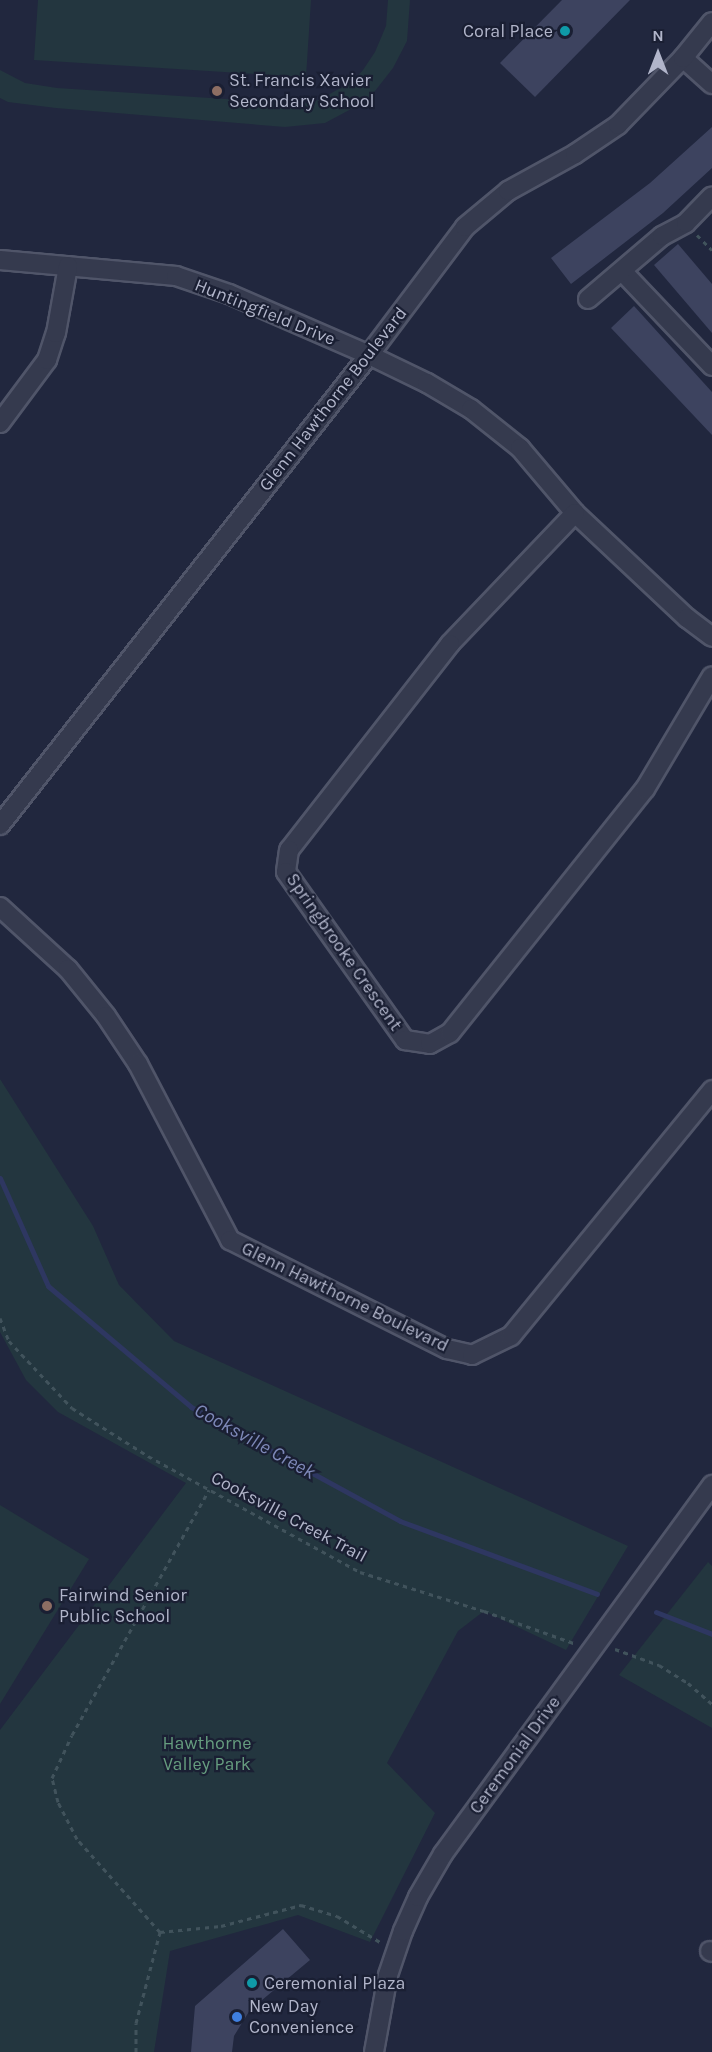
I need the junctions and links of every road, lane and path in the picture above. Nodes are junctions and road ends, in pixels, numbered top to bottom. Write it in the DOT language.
graph roads {
  1 [pos="712,22"];
  2 [pos="683,58"];
  3 [pos="712,84"];
  4 [pos="712,196"];
  5 [pos="0,260"];
  6 [pos="68,266"];
  7 [pos="622,271"];
  8 [pos="588,299"];
  9 [pos="369,354"];
  10 [pos="712,366"];
  11 [pos="0,423"];
  12 [pos="575,513"];
  13 [pos="712,637"];
  14 [pos="712,676"];
  15 [pos="0,825"];
  16 [pos="0,906"];
  17 [pos="712,1090"];
  18 [pos="0,1318"];
  19 [pos="712,1485"];
  20 [pos="209,1490"];
  21 [pos="594,1646"];
  22 [pos="712,1704"];
  23 [pos="160,1932"];
  24 [pos="396,1952"];
  25 [pos="136,2052"];
  26 [pos="374,2052"];
  1 -- 2 [label="street, Glenn Hawthorne Boulevard"];
  2 -- 3 [label="street"];
  2 -- 9 [label="street, Glenn Hawthorne Boulevard"];
  4 -- 7 [label="street"];
  5 -- 6 [label="street, Huntingfield Drive"];
  6 -- 9 [label="street, Huntingfield Drive"];
  6 -- 11 [label="street"];
  7 -- 8 [label="street"];
  7 -- 10 [label="street"];
  9 -- 12 [label="street, Huntingfield Drive"];
  9 -- 15 [label="street, Glenn Hawthorne Boulevard"];
  12 -- 13 [label="street, Huntingfield Drive"];
  12 -- 14 [label="street, Springbrooke Crescent"];
  16 -- 17 [label="street, Glenn Hawthorne Boulevard"];
  18 -- 20 [label="path, Cooksville Creek Trail"];
  19 -- 21 [label="street, Ceremonial Drive"];
  20 -- 21 [label="path, Cooksville Creek Trail"];
  20 -- 23 [label="path"];
  21 -- 22 [label="path, Cooksville Creek Trail"];
  21 -- 24 [label="street, Ceremonial Drive"];
  23 -- 24 [label="path"];
  23 -- 25 [label="path"];
  24 -- 26 [label="street, Ceremonial Drive"];
}
